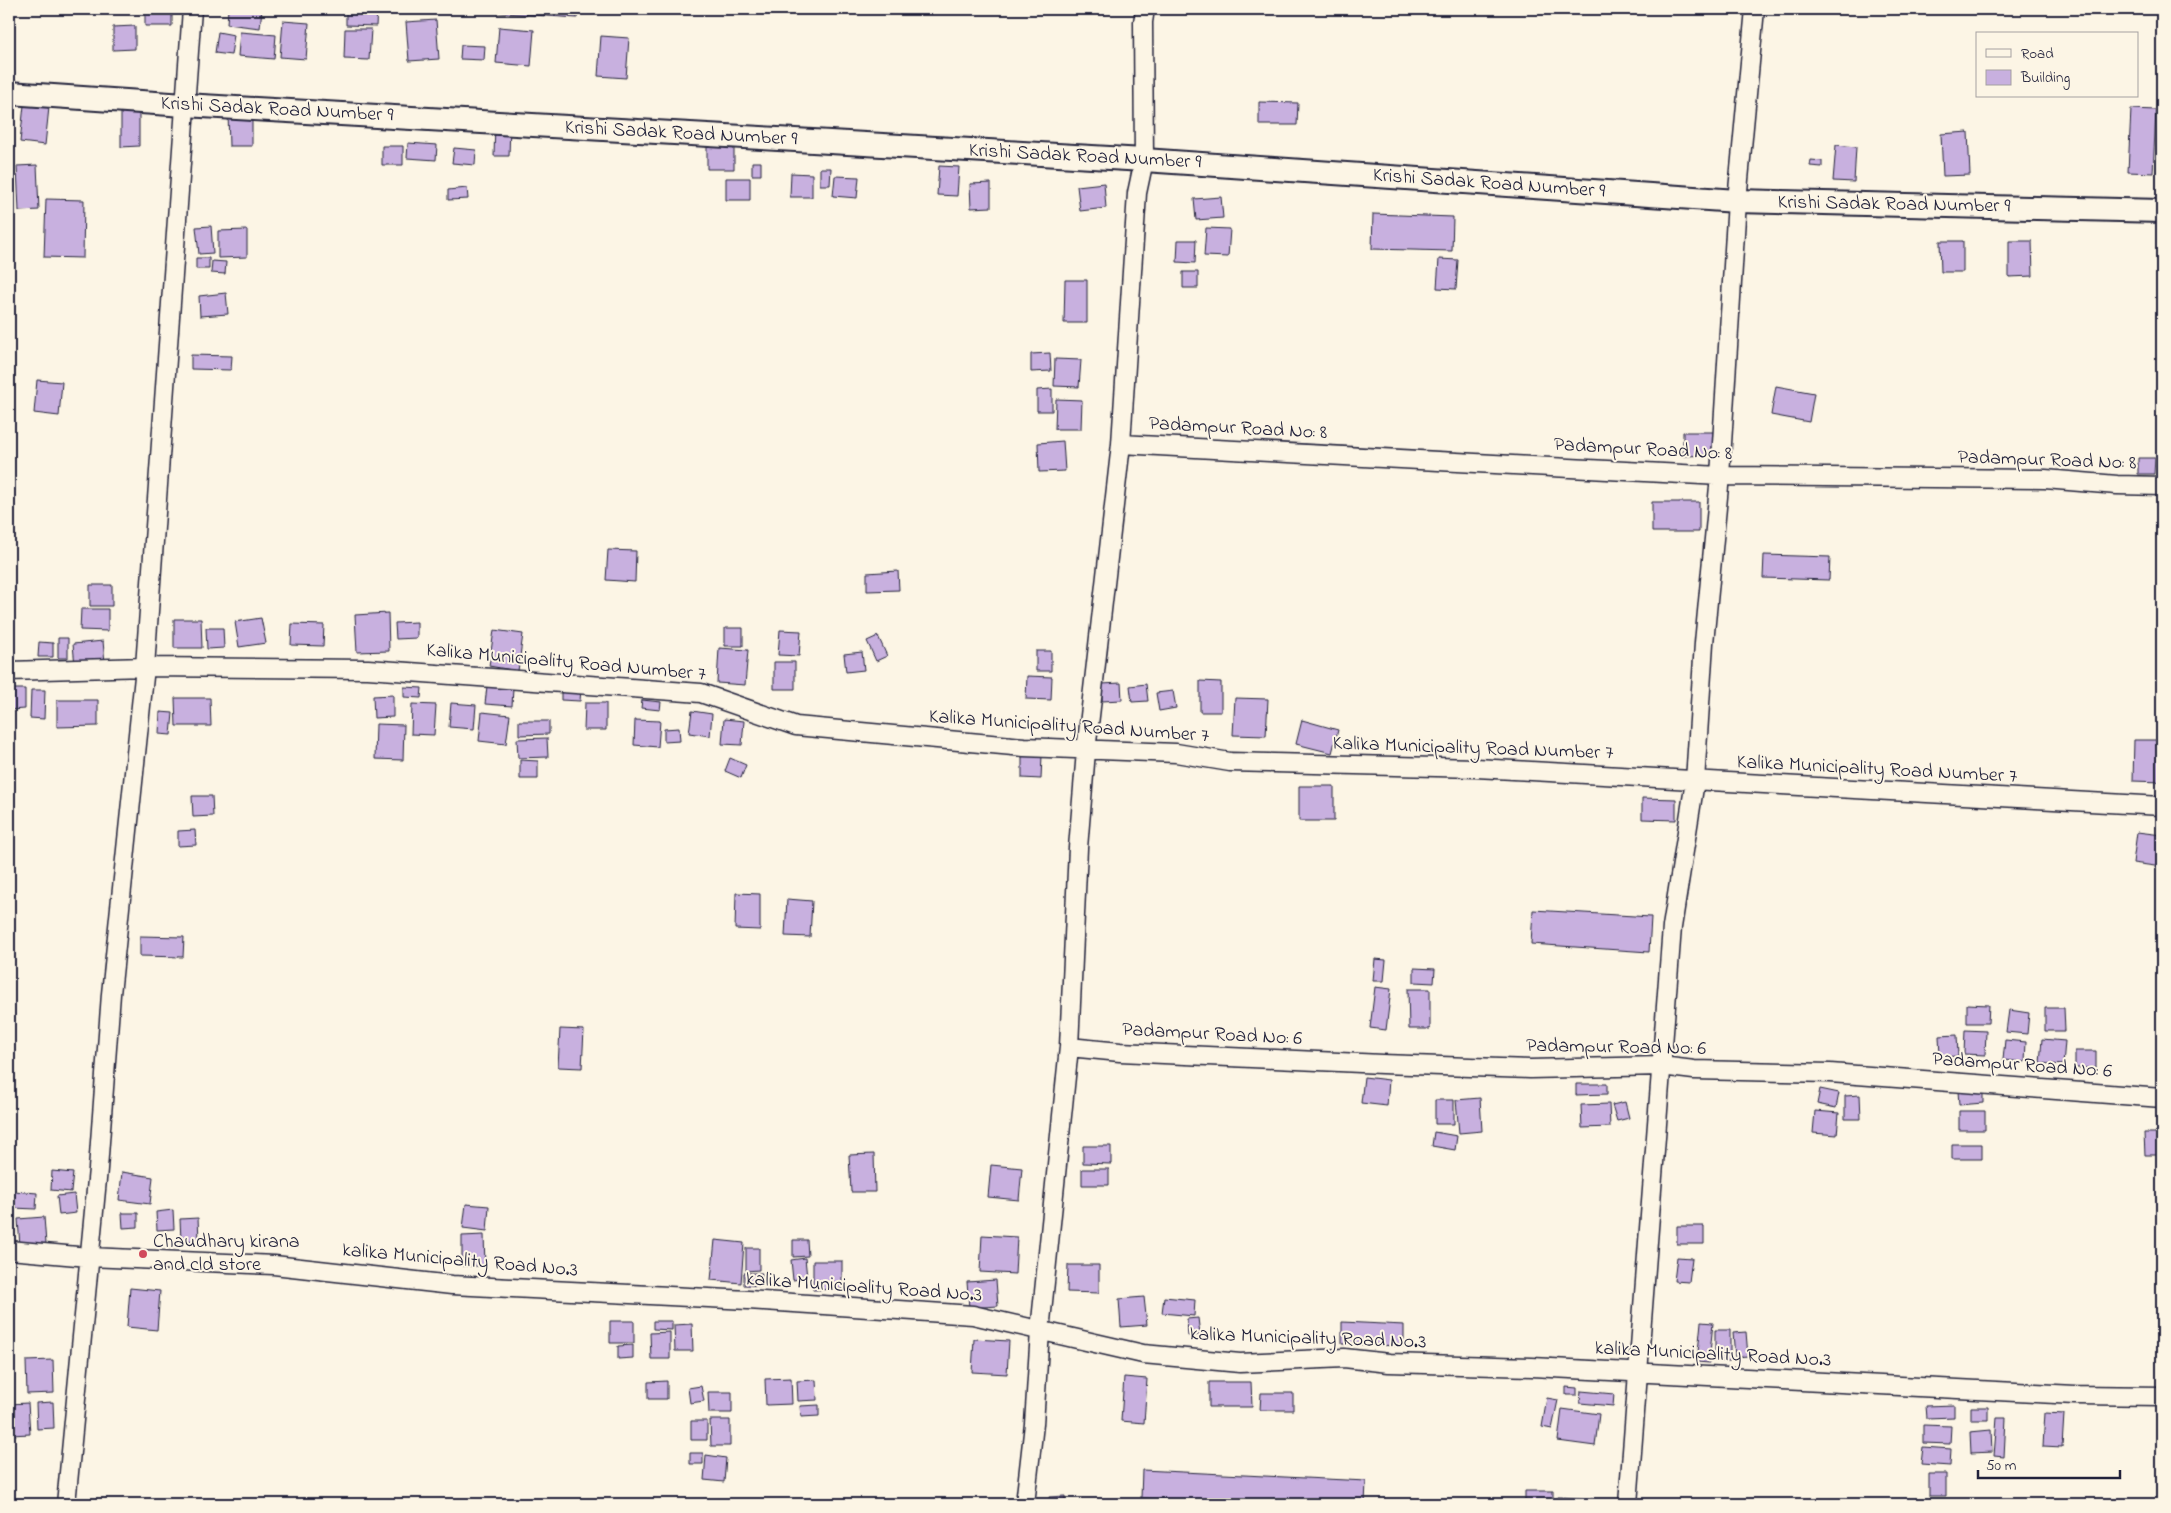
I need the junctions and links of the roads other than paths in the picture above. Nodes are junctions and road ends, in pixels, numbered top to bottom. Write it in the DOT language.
graph roads {
  1 [pos="192,9"];
  2 [pos="1145,9"];
  3 [pos="1755,9"];
  4 [pos="9,92"];
  5 [pos="185,105"];
  6 [pos="1144,160"];
  7 [pos="1737,201"];
  8 [pos="2162,211"];
  9 [pos="1121,444"];
  10 [pos="1720,476"];
  11 [pos="2162,486"];
  12 [pos="145,667"];
  13 [pos="9,670"];
  14 [pos="1086,751"];
  15 [pos="1695,781"];
  16 [pos="2162,806"];
  17 [pos="1069,1047"];
  18 [pos="1661,1066"];
  19 [pos="2162,1098"];
  20 [pos="9,1250"];
  21 [pos="89,1257"];
  22 [pos="1040,1331"];
  23 [pos="1636,1373"];
  24 [pos="2162,1396"];
  25 [pos="66,1504"];
  26 [pos="1025,1504"];
  27 [pos="1628,1504"];
  1 -- 5 [label="street"];
  2 -- 6 [label="street"];
  3 -- 7 [label="street"];
  4 -- 5 [label="street, Krishi Sadak Road Number 9"];
  5 -- 6 [label="street, Krishi Sadak Road Number 9"];
  5 -- 12 [label="street"];
  6 -- 7 [label="street, Krishi Sadak Road Number 9"];
  6 -- 9 [label="street"];
  7 -- 8 [label="street, Krishi Sadak Road Number 9"];
  7 -- 10 [label="street"];
  9 -- 10 [label="street, Padampur Road No: 8"];
  9 -- 14 [label="street"];
  10 -- 11 [label="street, Padampur Road No: 8"];
  10 -- 15 [label="street"];
  12 -- 13 [label="street, Kalika Municipality Road Number 7"];
  12 -- 14 [label="street, Kalika Municipality Road Number 7"];
  12 -- 21 [label="street"];
  14 -- 15 [label="street, Kalika Municipality Road Number 7"];
  14 -- 17 [label="street"];
  15 -- 16 [label="street, Kalika Municipality Road Number 7"];
  15 -- 18 [label="street"];
  17 -- 18 [label="street, Padampur Road No: 6"];
  17 -- 22 [label="street"];
  18 -- 19 [label="street, Padampur Road No: 6"];
  18 -- 23 [label="street"];
  20 -- 21 [label="street, kalika Municipality Road No.3"];
  21 -- 22 [label="street, kalika Municipality Road No.3"];
  21 -- 25 [label="street"];
  22 -- 23 [label="street, kalika Municipality Road No.3"];
  22 -- 26 [label="street"];
  23 -- 24 [label="street, kalika Municipality Road No.3"];
  23 -- 27 [label="street"];
}
